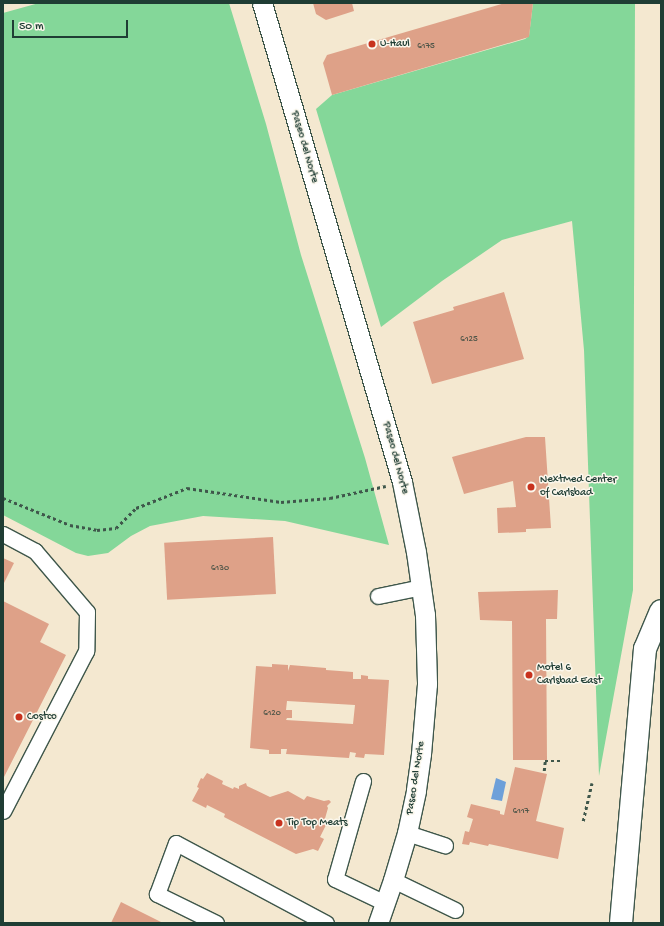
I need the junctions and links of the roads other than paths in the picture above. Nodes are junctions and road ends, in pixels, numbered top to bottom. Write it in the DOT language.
graph roads {
  1 [pos="262,3"];
  2 [pos="3,534"];
  3 [pos="422,587"];
  4 [pos="378,596"];
  5 [pos="661,611"];
  6 [pos="363,781"];
  7 [pos="3,811"];
  8 [pos="407,833"];
  9 [pos="445,845"];
  10 [pos="393,880"];
  11 [pos="385,903"];
  12 [pos="455,910"];
  13 [pos="323,922"];
  14 [pos="216,923"];
  15 [pos="378,923"];
  16 [pos="621,923"];
  1 -- 3 [label="main road, Paseo del Norte"];
  2 -- 7 [label="lane"];
  3 -- 4 [label="lane"];
  3 -- 8 [label="main road, Paseo del Norte"];
  5 -- 16 [label="highway"];
  6 -- 11 [label="lane"];
  8 -- 9 [label="lane"];
  8 -- 10 [label="main road, Paseo del Norte"];
  10 -- 11 [label="main road, Paseo del Norte"];
  10 -- 12 [label="lane"];
  11 -- 15 [label="main road, Paseo del Norte"];
  13 -- 14 [label="lane"];
}
